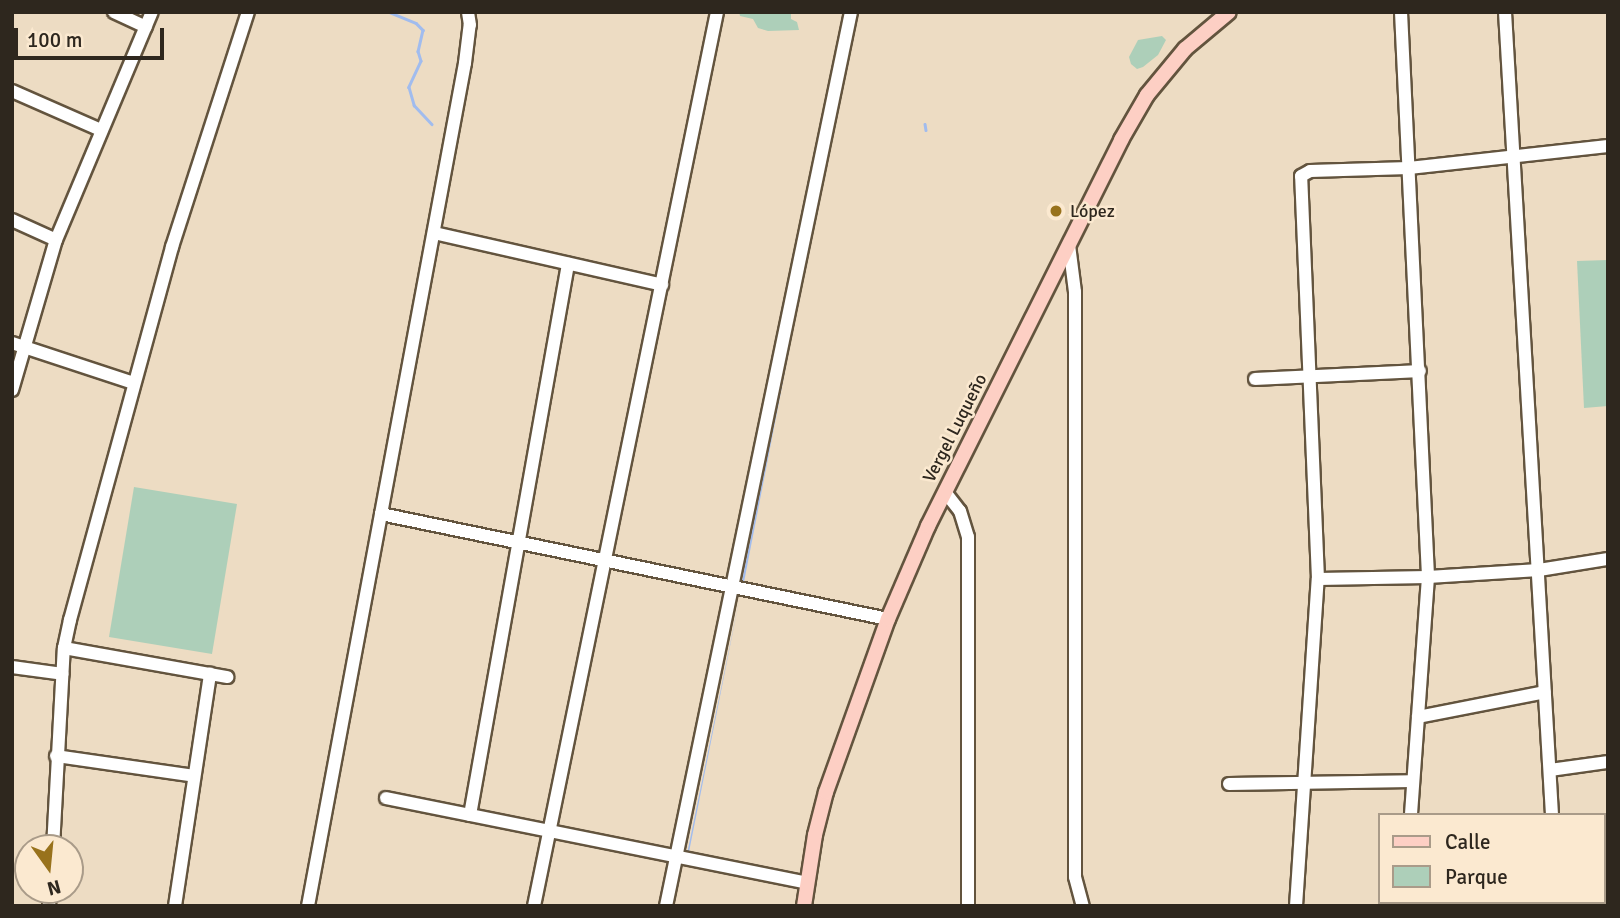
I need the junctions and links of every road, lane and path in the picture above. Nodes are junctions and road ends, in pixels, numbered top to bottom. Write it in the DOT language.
graph roads {
  1 [pos="114,12"];
  2 [pos="152,12"];
  3 [pos="248,12"];
  4 [pos="468,12"];
  5 [pos="717,12"];
  6 [pos="851,12"];
  7 [pos="1229,12"];
  8 [pos="1401,12"];
  9 [pos="1505,12"];
  10 [pos="146,27"];
  11 [pos="12,90"];
  12 [pos="101,130"];
  13 [pos="1608,146"];
  14 [pos="1515,157"];
  15 [pos="1409,168"];
  16 [pos="12,220"];
  17 [pos="434,233"];
  18 [pos="56,240"];
  19 [pos="1069,245"];
  20 [pos="568,264"];
  21 [pos="662,285"];
  22 [pos="15,344"];
  23 [pos="1420,371"];
  24 [pos="1311,377"];
  25 [pos="1255,379"];
  26 [pos="134,383"];
  27 [pos="12,390"];
  28 [pos="945,492"];
  29 [pos="381,514"];
  30 [pos="517,541"];
  31 [pos="1608,559"];
  32 [pos="605,561"];
  33 [pos="1539,570"];
  34 [pos="1428,577"];
  35 [pos="1318,579"];
  36 [pos="732,587"];
  37 [pos="888,619"];
  38 [pos="64,648"];
  39 [pos="12,667"];
  40 [pos="63,674"];
  41 [pos="210,674"];
  42 [pos="227,677"];
  43 [pos="1545,692"];
  44 [pos="1418,717"];
  45 [pos="57,756"];
  46 [pos="1608,762"];
  47 [pos="1550,770"];
  48 [pos="194,776"];
  49 [pos="1412,781"];
  50 [pos="1302,783"];
  51 [pos="1230,784"];
  52 [pos="386,798"];
  53 [pos="1411,813"];
  54 [pos="1552,813"];
  55 [pos="470,815"];
  56 [pos="549,831"];
  57 [pos="54,834"];
  58 [pos="676,857"];
  59 [pos="806,883"];
  60 [pos="1080,905"];
  61 [pos="174,906"];
  62 [pos="308,906"];
  63 [pos="534,906"];
  64 [pos="666,906"];
  65 [pos="804,906"];
  66 [pos="968,906"];
  67 [pos="1296,906"];
  1 -- 10 [label="street"];
  2 -- 10 [label="street"];
  3 -- 26 [label="street"];
  4 -- 17 [label="street"];
  5 -- 21 [label="street"];
  6 -- 36 [label="street"];
  7 -- 19 [label="main road, Vergel Luqueño"];
  8 -- 15 [label="street"];
  9 -- 14 [label="street"];
  10 -- 12 [label="street"];
  11 -- 12 [label="street"];
  12 -- 18 [label="street"];
  13 -- 14 [label="street"];
  14 -- 15 [label="street"];
  14 -- 33 [label="street"];
  15 -- 23 [label="street"];
  15 -- 24 [label="street"];
  16 -- 18 [label="street"];
  17 -- 20 [label="street"];
  17 -- 29 [label="street"];
  18 -- 22 [label="street"];
  19 -- 28 [label="main road, Vergel Luqueño"];
  19 -- 60 [label="street"];
  20 -- 21 [label="street"];
  20 -- 30 [label="street"];
  21 -- 32 [label="street"];
  22 -- 26 [label="street"];
  22 -- 27 [label="street"];
  23 -- 24 [label="street"];
  23 -- 34 [label="street"];
  24 -- 25 [label="street"];
  24 -- 35 [label="street"];
  26 -- 38 [label="street"];
  28 -- 37 [label="main road, Vergel Luqueño"];
  28 -- 66 [label="street"];
  29 -- 30 [label="street"];
  29 -- 62 [label="street"];
  30 -- 32 [label="street"];
  30 -- 55 [label="street"];
  31 -- 33 [label="street"];
  32 -- 36 [label="street"];
  32 -- 56 [label="street"];
  33 -- 34 [label="street"];
  33 -- 43 [label="street"];
  34 -- 35 [label="street"];
  34 -- 44 [label="street"];
  35 -- 50 [label="street"];
  36 -- 37 [label="street"];
  36 -- 58 [label="street"];
  37 -- 59 [label="main road, Vergel Luqueño"];
  38 -- 40 [label="street"];
  38 -- 41 [label="street"];
  39 -- 40 [label="street"];
  40 -- 45 [label="street"];
  41 -- 42 [label="street"];
  41 -- 48 [label="street"];
  43 -- 44 [label="street"];
  43 -- 47 [label="street"];
  44 -- 49 [label="street"];
  45 -- 48 [label="street"];
  45 -- 57 [label="street"];
  46 -- 47 [label="street"];
  47 -- 54 [label="street"];
  48 -- 61 [label="street"];
  49 -- 50 [label="street"];
  49 -- 53 [label="street"];
  50 -- 51 [label="street"];
  50 -- 67 [label="street"];
  52 -- 55 [label="street"];
  55 -- 56 [label="street"];
  56 -- 58 [label="street"];
  56 -- 63 [label="street"];
  58 -- 59 [label="street"];
  58 -- 64 [label="street"];
  59 -- 65 [label="main road, Vergel Luqueño"];
}
